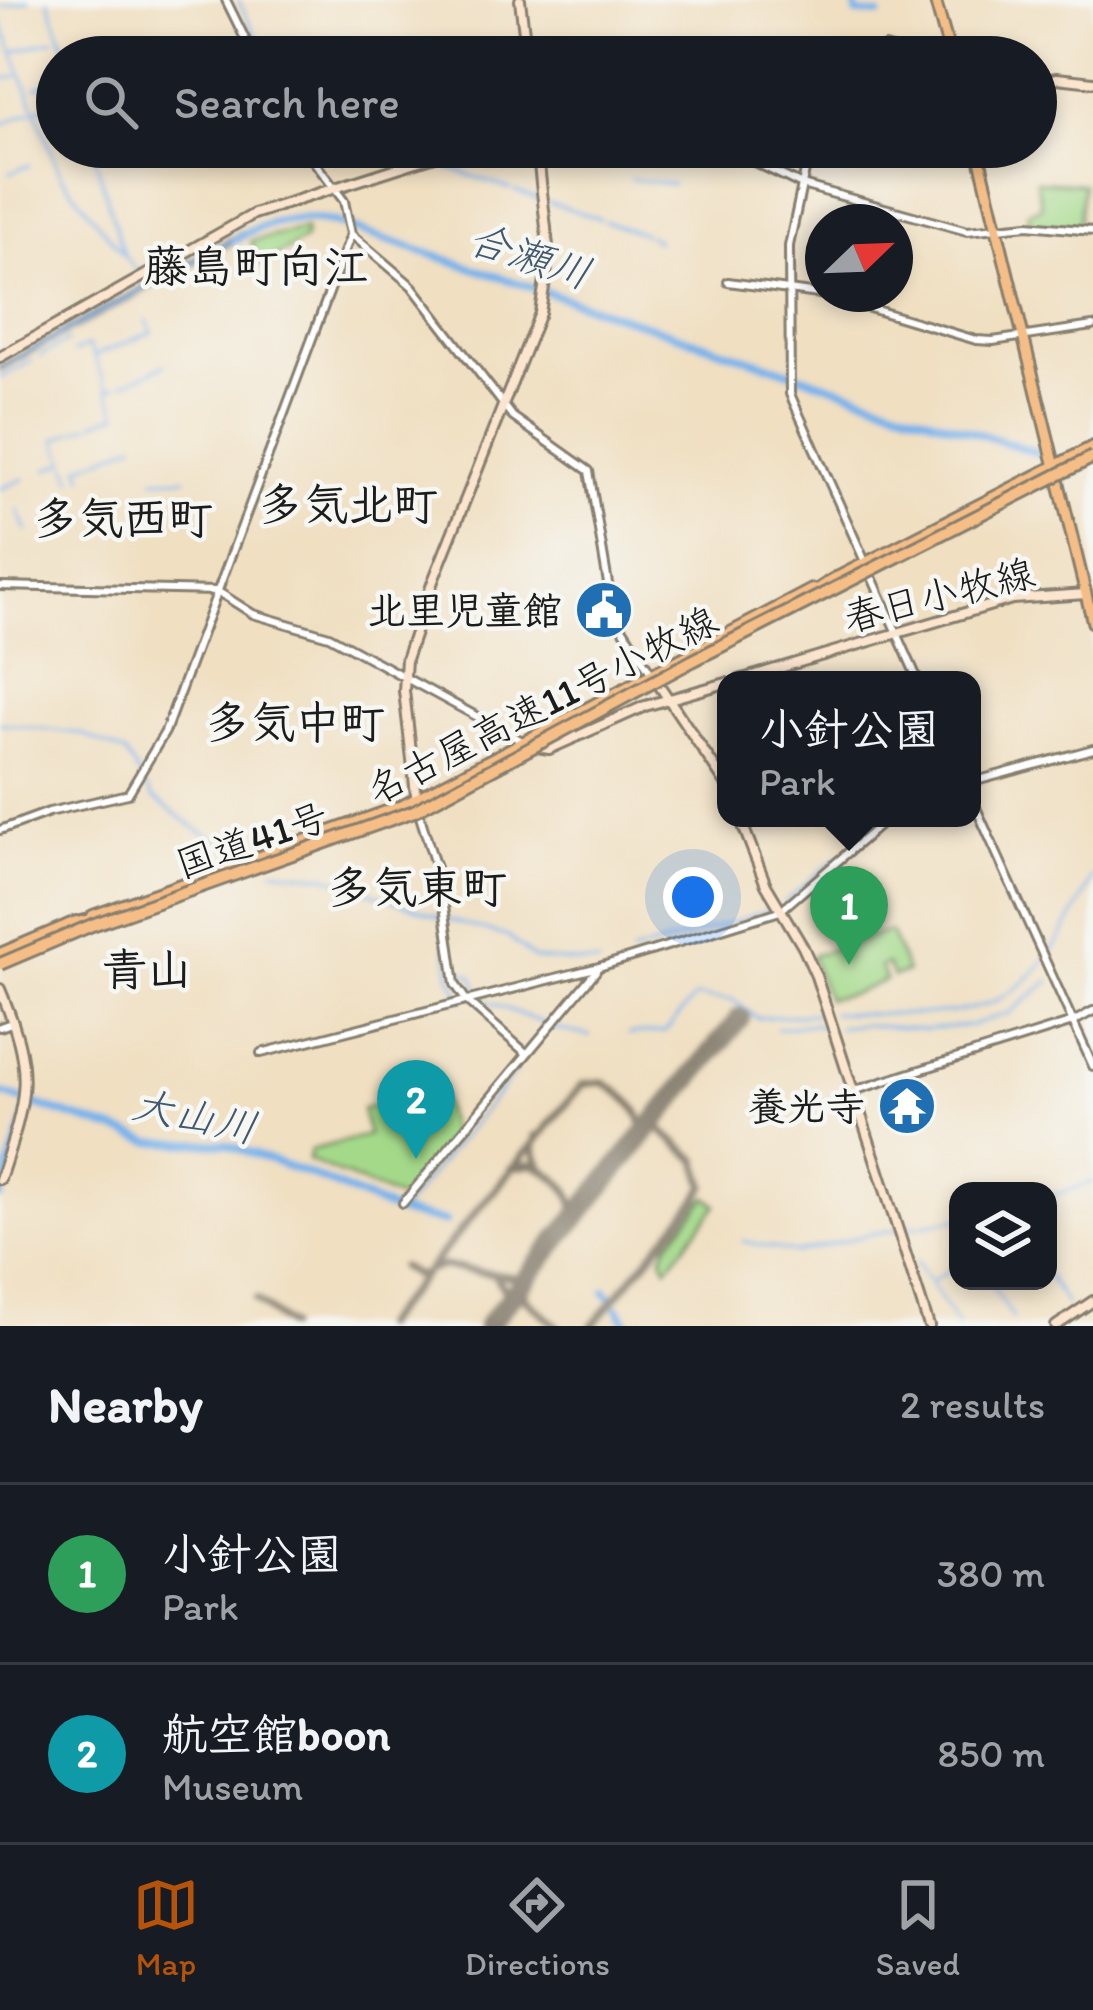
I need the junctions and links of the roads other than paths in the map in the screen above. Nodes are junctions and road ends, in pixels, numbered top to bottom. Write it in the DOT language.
graph roads {
  1 [pos="226,0"];
  2 [pos="520,0"];
  3 [pos="934,0"];
  4 [pos="244,36"];
  5 [pos="524,36"];
  6 [pos="945,36"];
  7 [pos="1057,78"];
  8 [pos="1093,82"];
  9 [pos="320,168"];
  10 [pos="398,168"];
  11 [pos="540,168"];
  12 [pos="768,168"];
  13 [pos="805,168"];
  14 [pos="982,168"];
  15 [pos="802,184"];
  16 [pos="336,188"];
  17 [pos="997,229"];
  18 [pos="1093,231"];
  19 [pos="351,234"];
  20 [pos="728,282"];
  21 [pos="789,290"];
  22 [pos="1093,326"];
  23 [pos="1023,337"];
  24 [pos="0,357"];
  25 [pos="503,406"];
  26 [pos="1093,454"];
  27 [pos="1056,470"];
  28 [pos="868,568"];
  29 [pos="836,578"];
  30 [pos="0,586"];
  31 [pos="217,591"];
  32 [pos="1090,594"];
  33 [pos="1093,623"];
  34 [pos="897,634"];
  35 [pos="770,671"];
  36 [pos="914,671"];
  37 [pos="404,676"];
  38 [pos="654,677"];
  39 [pos="717,685"];
  40 [pos="668,698"];
  41 [pos="529,744"];
  42 [pos="1093,748"];
  43 [pos="517,755"];
  44 [pos="717,771"];
  45 [pos="981,779"];
  46 [pos="418,804"];
  47 [pos="981,819"];
  48 [pos="744,827"];
  49 [pos="877,827"];
  50 [pos="0,830"];
  51 [pos="331,837"];
  52 [pos="275,863"];
  53 [pos="780,910"];
  54 [pos="69,925"];
  55 [pos="0,960"];
  56 [pos="599,968"];
  57 [pos="0,989"];
  58 [pos="464,1000"];
  59 [pos="1093,1010"];
  60 [pos="14,1022"];
  61 [pos="1073,1022"];
  62 [pos="0,1027"];
  63 [pos="260,1053"];
  64 [pos="526,1053"];
  65 [pos="1093,1066"];
  66 [pos="853,1091"];
  67 [pos="0,1179"];
  68 [pos="403,1203"];
  69 [pos="1093,1301"];
  70 [pos="928,1326"];
  71 [pos="1056,1326"];
  1 -- 4 [label="street"];
  2 -- 5 [label="main road"];
  3 -- 6 [label="main road"];
  7 -- 8 [label="main road"];
  9 -- 16 [label="street"];
  10 -- 16 [label="main road"];
  11 -- 25 [label="main road"];
  12 -- 15 [label="street"];
  13 -- 15 [label="street"];
  14 -- 17 [label="main road"];
  15 -- 17 [label="street"];
  15 -- 21 [label="street"];
  16 -- 19 [label="street"];
  16 -- 24 [label="main road"];
  17 -- 18 [label="street"];
  17 -- 23 [label="main road"];
  19 -- 25 [label="street"];
  19 -- 31 [label="street"];
  20 -- 21 [label="street"];
  21 -- 23 [label="street"];
  21 -- 28 [label="street"];
  22 -- 23 [label="street"];
  23 -- 27 [label="main road"];
  25 -- 37 [label="main road"];
  25 -- 38 [label="street"];
  26 -- 27 [label="highway, 国道41号"];
  26 -- 41 [label="highway, 名古屋高速11号小牧線, bridge"];
  26 -- 43 [label="highway, 名古屋高速11号小牧線, bridge"];
  27 -- 28 [label="highway, 国道41号"];
  27 -- 32 [label="main road"];
  28 -- 29 [label="highway, 国道41号"];
  28 -- 34 [label="street"];
  28 -- 38 [label="highway, 国道41号"];
  29 -- 38 [label="highway, 国道41号"];
  29 -- 41 [label="highway, bridge"];
  30 -- 31 [label="street"];
  31 -- 37 [label="street"];
  31 -- 50 [label="street"];
  32 -- 33 [label="main road"];
  32 -- 34 [label="main road, 春日小牧線"];
  34 -- 35 [label="main road, 春日小牧線"];
  34 -- 36 [label="street"];
  37 -- 41 [label="street"];
  37 -- 46 [label="main road"];
  38 -- 40 [label="main road"];
  38 -- 41 [label="highway, 国道41号"];
  39 -- 40 [label="main road"];
  40 -- 41 [label="main road"];
  40 -- 44 [label="main road"];
  41 -- 46 [label="highway, 国道41号"];
  41 -- 51 [label="highway, 名古屋高速11号小牧線, bridge"];
  42 -- 45 [label="street"];
  43 -- 51 [label="highway, bridge"];
  43 -- 55 [label="highway, 名古屋高速11号小牧線, bridge"];
  46 -- 52 [label="highway, 国道41号"];
  46 -- 54 [label="highway, 国道41号"];
  46 -- 58 [label="street"];
  47 -- 61 [label="street"];
  48 -- 53 [label="main road"];
  49 -- 53 [label="street"];
  51 -- 52 [label="highway"];
  51 -- 54 [label="highway, bridge"];
  51 -- 55 [label="highway, 名古屋高速11号小牧線, bridge"];
  52 -- 55 [label="highway, 国道41号"];
  53 -- 56 [label="street"];
  53 -- 66 [label="main road"];
  54 -- 55 [label="highway, 国道41号"];
  56 -- 58 [label="street"];
  56 -- 64 [label="street"];
  57 -- 60 [label="main road"];
  58 -- 63 [label="street"];
  58 -- 64 [label="street"];
  59 -- 61 [label="street"];
  60 -- 62 [label="street"];
  60 -- 67 [label="main road"];
  61 -- 65 [label="street"];
  61 -- 66 [label="street"];
  64 -- 68 [label="street"];
  66 -- 70 [label="main road"];
  69 -- 71 [label="main road"];
}
